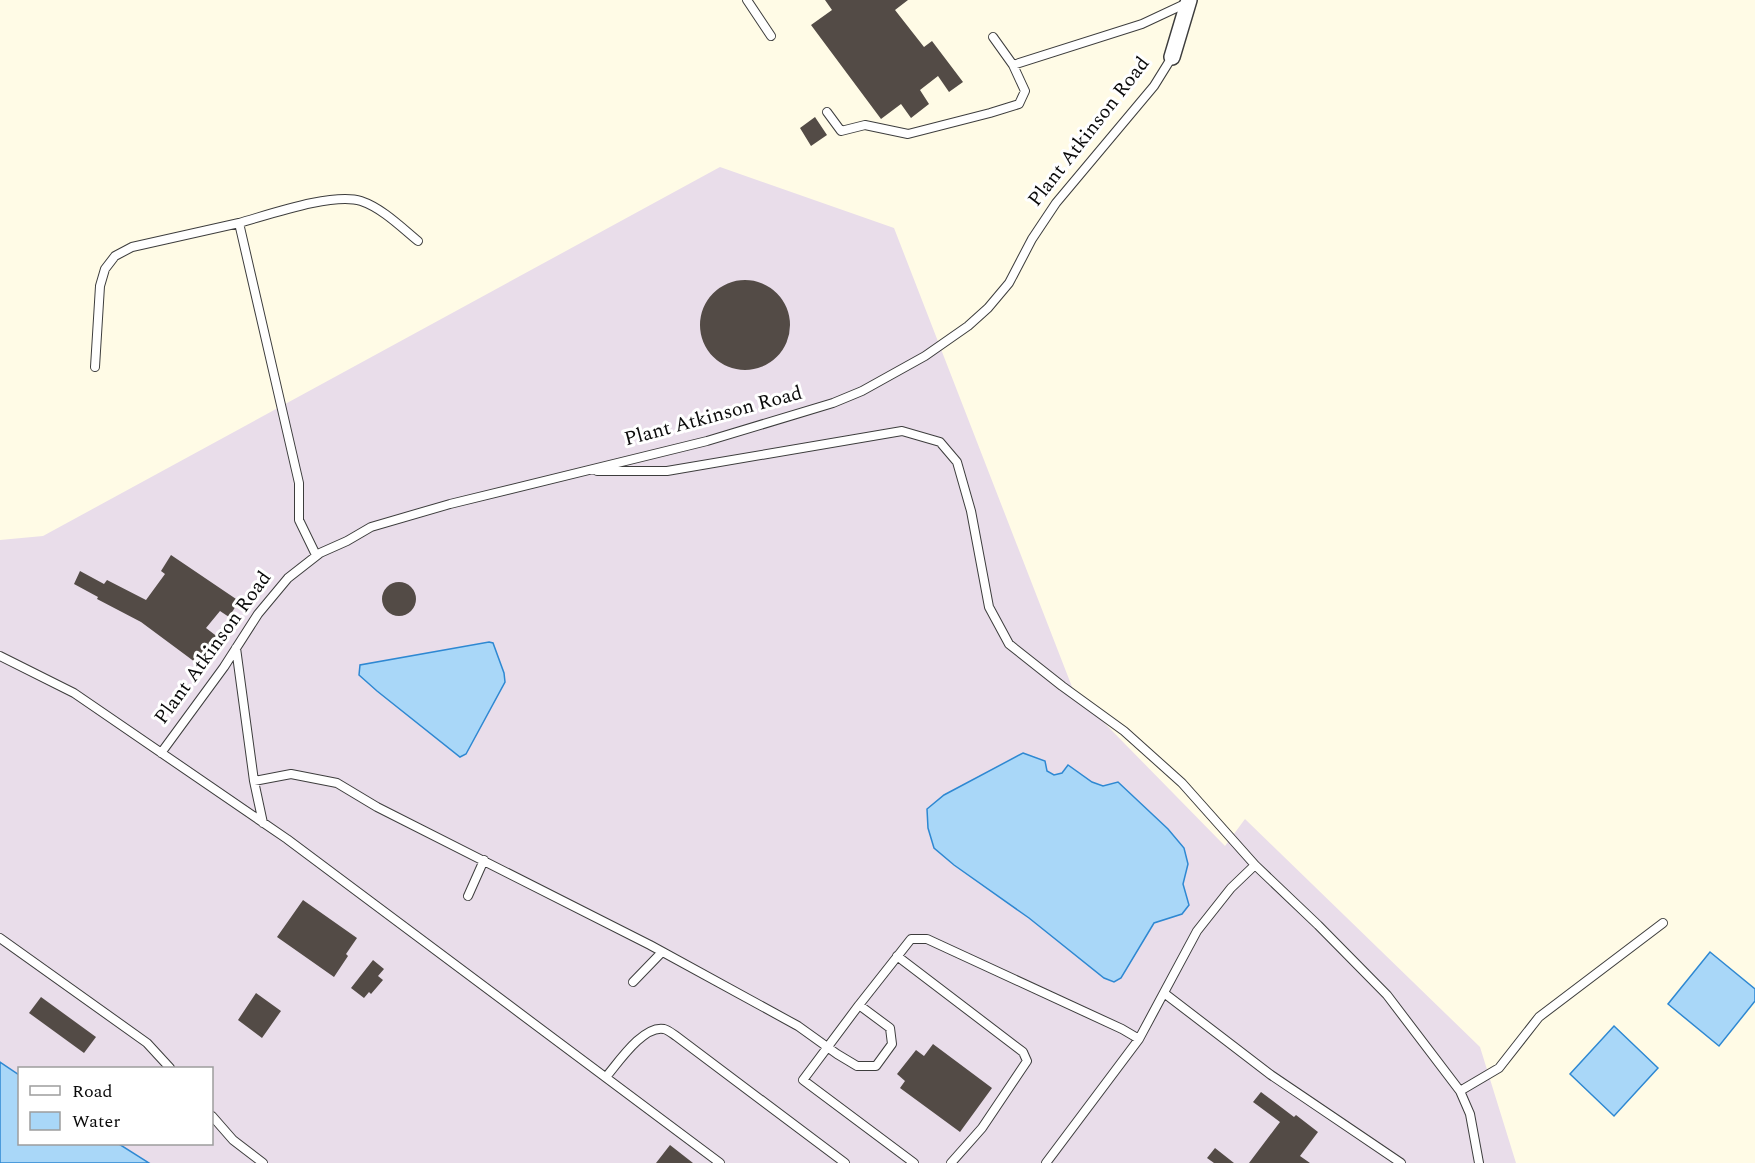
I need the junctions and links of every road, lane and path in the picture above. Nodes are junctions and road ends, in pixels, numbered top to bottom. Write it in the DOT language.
graph roads {
  1 [pos="747,0"];
  2 [pos="1189,1"];
  3 [pos="771,36"];
  4 [pos="993,37"];
  5 [pos="1172,57"];
  6 [pos="1013,65"];
  7 [pos="827,112"];
  8 [pos="239,223"];
  9 [pos="418,241"];
  10 [pos="95,367"];
  11 [pos="587,471"];
  12 [pos="316,555"];
  13 [pos="236,648"];
  14 [pos="0,656"];
  15 [pos="161,753"];
  16 [pos="254,781"];
  17 [pos="263,824"];
  18 [pos="484,860"];
  19 [pos="1255,865"];
  20 [pos="468,896"];
  21 [pos="1663,923"];
  22 [pos="0,938"];
  23 [pos="662,952"];
  24 [pos="897,956"];
  25 [pos="633,982"];
  26 [pos="1164,993"];
  27 [pos="859,1005"];
  28 [pos="1139,1039"];
  29 [pos="827,1047"];
  30 [pos="169,1067"];
  31 [pos="606,1077"];
  32 [pos="1460,1091"];
  33 [pos="213,1117"];
  34 [pos="263,1163"];
  35 [pos="720,1163"];
  36 [pos="845,1163"];
  37 [pos="914,1163"];
  38 [pos="951,1163"];
  39 [pos="1046,1163"];
  40 [pos="1401,1163"];
  41 [pos="1479,1163"];
  1 -- 3 [label="lane"];
  2 -- 5 [label="street, Plant Atkinson Road"];
  2 -- 6 [label="lane"];
  4 -- 6 [label="lane"];
  5 -- 11 [label="lane, Plant Atkinson Road"];
  6 -- 7 [label="lane"];
  8 -- 9 [label="lane"];
  8 -- 10 [label="lane"];
  8 -- 12 [label="lane"];
  11 -- 12 [label="lane, Plant Atkinson Road"];
  11 -- 19 [label="lane"];
  12 -- 13 [label="lane, Plant Atkinson Road"];
  13 -- 15 [label="lane, Plant Atkinson Road"];
  13 -- 16 [label="lane"];
  14 -- 15 [label="lane"];
  15 -- 17 [label="lane"];
  16 -- 17 [label="lane"];
  16 -- 18 [label="lane"];
  17 -- 31 [label="lane"];
  18 -- 20 [label="lane"];
  18 -- 23 [label="lane"];
  19 -- 26 [label="lane"];
  19 -- 32 [label="lane"];
  21 -- 32 [label="lane"];
  22 -- 30 [label="lane"];
  23 -- 25 [label="lane"];
  23 -- 29 [label="lane"];
  24 -- 27 [label="lane"];
  24 -- 28 [label="lane"];
  24 -- 38 [label="lane"];
  26 -- 28 [label="lane"];
  26 -- 40 [label="lane"];
  27 -- 29 [label="lane"];
  27 -- 29 [label="lane"];
  28 -- 39 [label="lane"];
  29 -- 37 [label="lane"];
  31 -- 35 [label="lane"];
  31 -- 36 [label="lane"];
  32 -- 41 [label="lane"];
  33 -- 34 [label="lane"];
}
